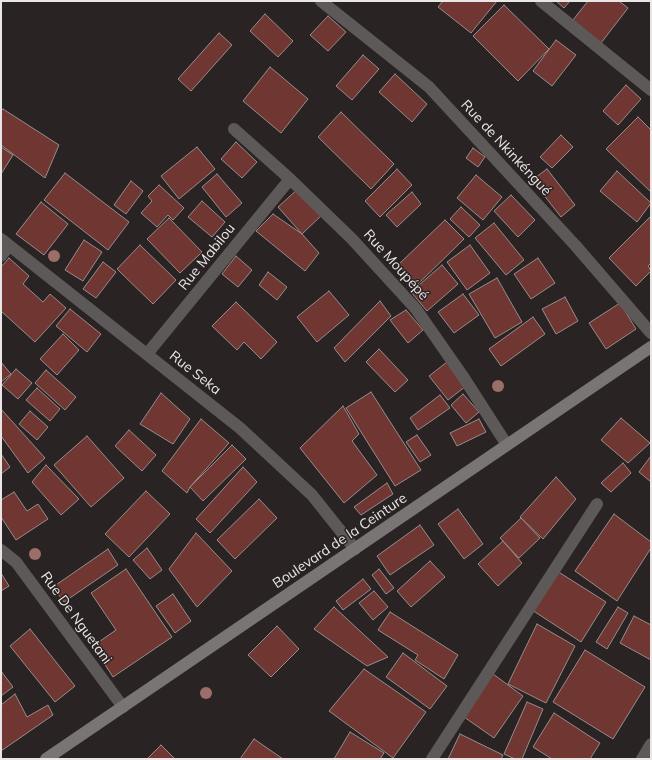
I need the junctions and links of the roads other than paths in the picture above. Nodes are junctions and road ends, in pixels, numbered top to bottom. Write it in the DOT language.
graph roads {
  1 [pos="321,1"];
  2 [pos="541,1"];
  3 [pos="651,90"];
  4 [pos="234,129"];
  5 [pos="290,179"];
  6 [pos="5,242"];
  7 [pos="1,256"];
  8 [pos="651,333"];
  9 [pos="651,347"];
  10 [pos="147,354"];
  11 [pos="507,445"];
  12 [pos="597,504"];
  13 [pos="355,549"];
  14 [pos="1,550"];
  15 [pos="123,708"];
  16 [pos="651,744"];
  17 [pos="46,759"];
  18 [pos="432,759"];
  19 [pos="642,759"];
  1 -- 8 [label="street, Rue de Nkinkéngué"];
  2 -- 3 [label="street"];
  4 -- 5 [label="street, Rue Moupépé"];
  5 -- 10 [label="street, Rue Mabilou"];
  5 -- 11 [label="street, Rue Moupépé"];
  6 -- 7 [label="street"];
  6 -- 10 [label="street, Rue Seka"];
  9 -- 11 [label="street, Boulevard de la Ceinture"];
  10 -- 13 [label="street, Rue Seka"];
  11 -- 13 [label="street, Boulevard de la Ceinture"];
  12 -- 18 [label="street"];
  13 -- 15 [label="street, Boulevard de la Ceinture"];
  14 -- 15 [label="street, Rue De Nguetani"];
  15 -- 17 [label="street, Boulevard de la Ceinture"];
  16 -- 19 [label="street"];
}
